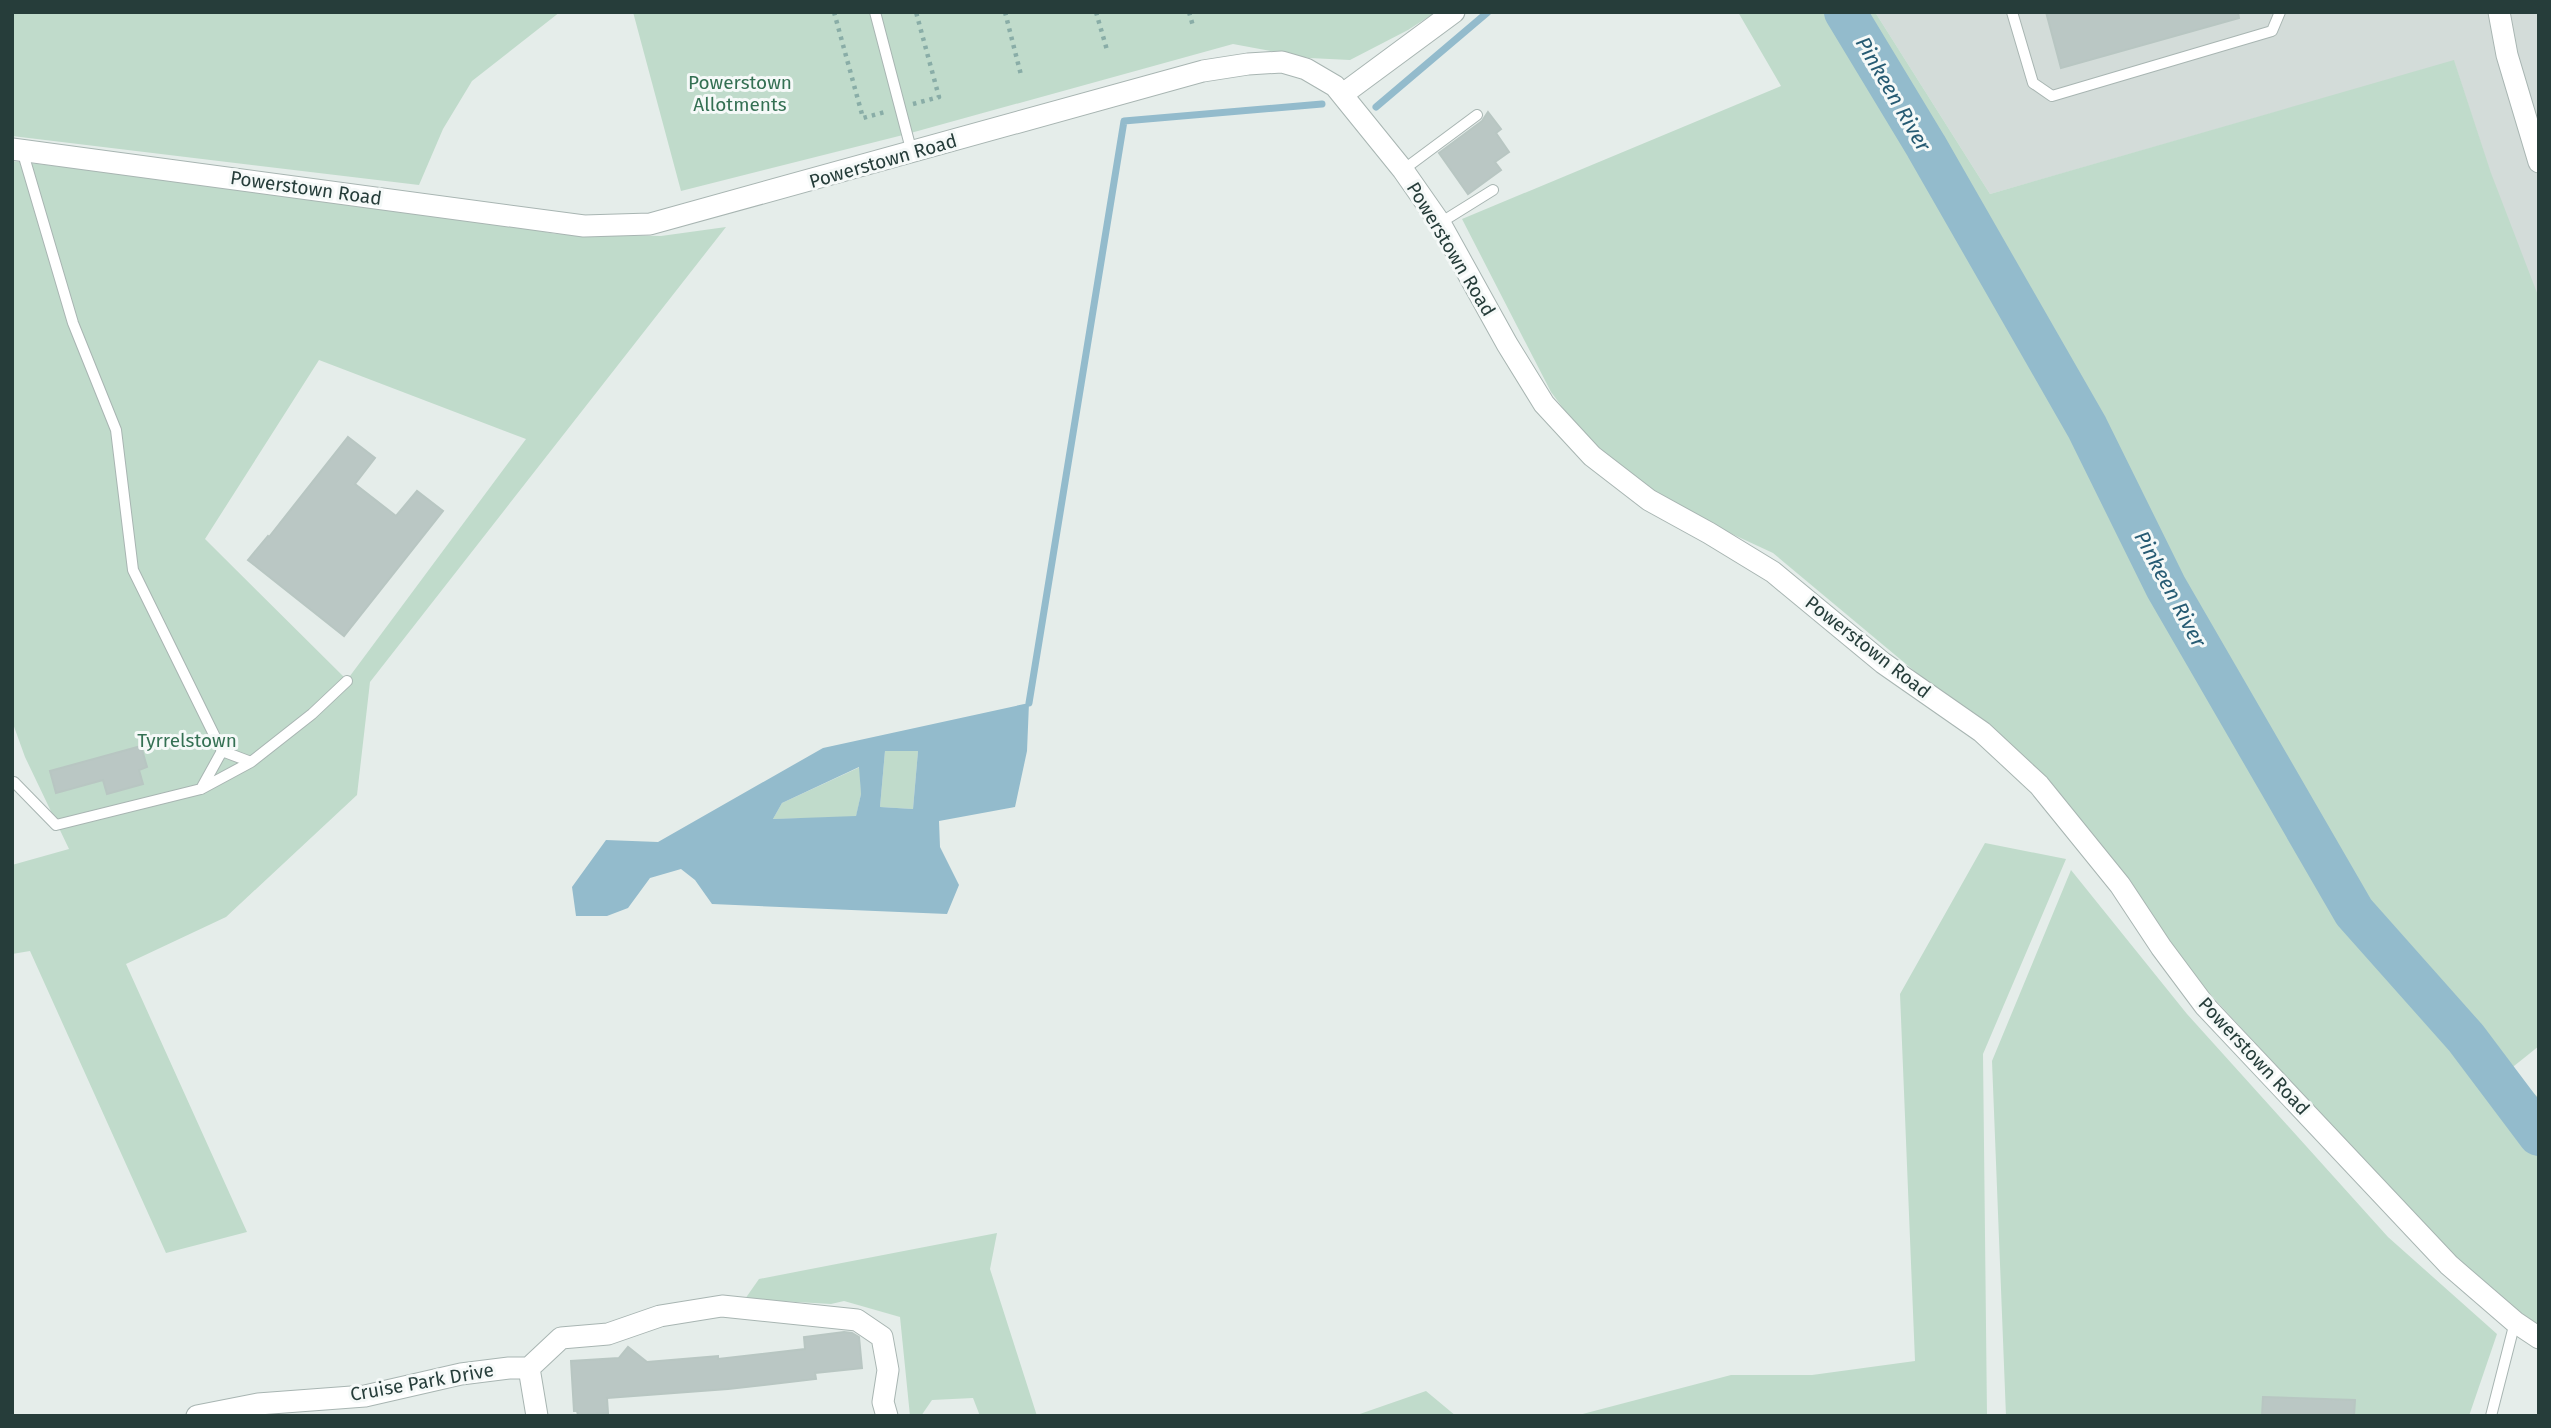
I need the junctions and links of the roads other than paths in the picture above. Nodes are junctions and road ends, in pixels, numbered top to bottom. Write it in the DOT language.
graph roads {
  1 [pos="876,12"];
  2 [pos="1454,12"];
  3 [pos="2012,12"];
  4 [pos="2280,12"];
  5 [pos="2499,12"];
  6 [pos="1343,94"];
  7 [pos="1477,114"];
  8 [pos="17,149"];
  9 [pos="912,153"];
  10 [pos="2539,162"];
  11 [pos="1403,170"];
  12 [pos="1493,190"];
  13 [pos="1440,223"];
  14 [pos="347,681"];
  15 [pos="222,751"];
  16 [pos="251,762"];
  17 [pos="14,782"];
  18 [pos="201,789"];
  19 [pos="2515,1322"];
  20 [pos="2539,1338"];
  21 [pos="529,1368"];
  22 [pos="366,1406"];
  23 [pos="197,1416"];
  24 [pos="537,1416"];
  25 [pos="887,1416"];
  26 [pos="2491,1416"];
  1 -- 9 [label="lane"];
  2 -- 6 [label="street"];
  3 -- 4 [label="lane"];
  5 -- 10 [label="street"];
  6 -- 9 [label="street, Powerstown Road"];
  6 -- 11 [label="street, Powerstown Road"];
  7 -- 11 [label="lane"];
  8 -- 9 [label="street, Powerstown Road"];
  8 -- 15 [label="lane"];
  11 -- 13 [label="street, Powerstown Road"];
  12 -- 13 [label="lane"];
  13 -- 19 [label="street, Powerstown Road"];
  14 -- 16 [label="lane"];
  15 -- 16 [label="lane"];
  15 -- 18 [label="lane"];
  16 -- 18 [label="lane"];
  17 -- 18 [label="lane"];
  19 -- 20 [label="street, Powerstown Road"];
  19 -- 26 [label="lane"];
  21 -- 22 [label="street, Cruise Park Drive"];
  21 -- 24 [label="street"];
  21 -- 25 [label="street"];
  22 -- 23 [label="street, Cruise Park Drive"];
}
